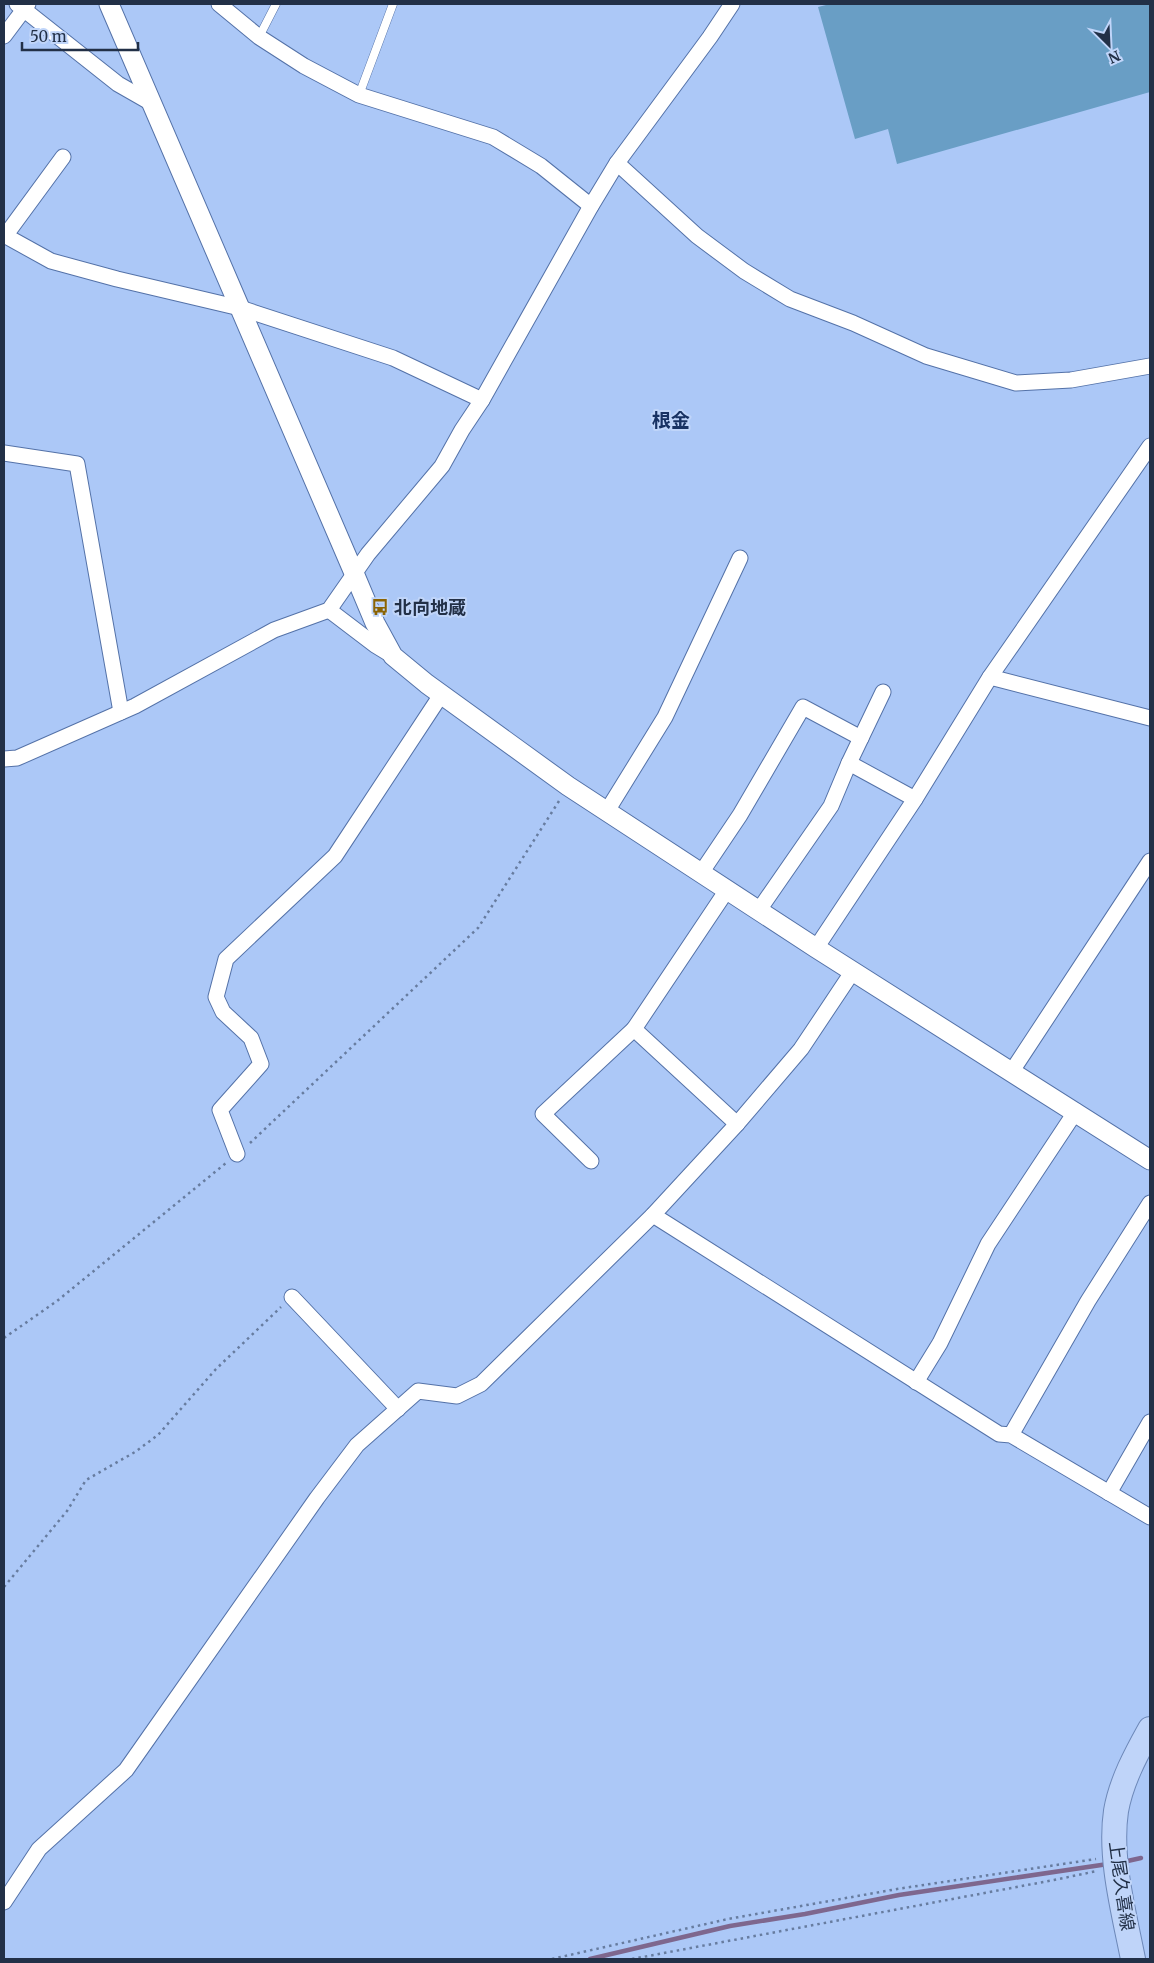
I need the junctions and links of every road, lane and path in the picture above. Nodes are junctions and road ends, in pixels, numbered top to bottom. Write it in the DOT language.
graph roads {
  1 [pos="109,4"];
  2 [pos="219,4"];
  3 [pos="276,4"];
  4 [pos="393,4"];
  5 [pos="732,4"];
  6 [pos="23,6"];
  7 [pos="4,36"];
  8 [pos="259,37"];
  9 [pos="359,95"];
  10 [pos="153,104"];
  11 [pos="63,157"];
  12 [pos="617,163"];
  13 [pos="591,206"];
  14 [pos="4,235"];
  15 [pos="240,308"];
  16 [pos="1150,366"];
  17 [pos="482,400"];
  18 [pos="1150,446"];
  19 [pos="4,453"];
  20 [pos="740,558"];
  21 [pos="354,573"];
  22 [pos="329,610"];
  23 [pos="393,656"];
  24 [pos="990,677"];
  25 [pos="883,692"];
  26 [pos="441,695"];
  27 [pos="121,712"];
  28 [pos="1150,718"];
  29 [pos="861,738"];
  30 [pos="4,760"];
  31 [pos="849,763"];
  32 [pos="568,786"];
  33 [pos="915,799"];
  34 [pos="607,811"];
  35 [pos="1150,860"];
  36 [pos="701,873"];
  37 [pos="727,890"];
  38 [pos="759,910"];
  39 [pos="816,948"];
  40 [pos="853,971"];
  41 [pos="634,1029"];
  42 [pos="1012,1071"];
  43 [pos="1076,1111"];
  44 [pos="737,1124"];
  45 [pos="237,1154"];
  46 [pos="1150,1160"];
  47 [pos="591,1161"];
  48 [pos="1150,1203"];
  49 [pos="653,1215"];
  50 [pos="292,1297"];
  51 [pos="4,1338"];
  52 [pos="916,1382"];
  53 [pos="398,1409"];
  54 [pos="1150,1422"];
  55 [pos="1011,1435"];
  56 [pos="1109,1493"];
  57 [pos="1150,1517"];
  58 [pos="4,1587"];
  59 [pos="1150,1729"];
  60 [pos="1116,1862"];
  61 [pos="4,1902"];
  62 [pos="552,1959"];
  63 [pos="632,1959"];
  64 [pos="1133,1959"];
  1 -- 10 [label="street"];
  2 -- 8 [label="street"];
  3 -- 8 [label="lane"];
  4 -- 9 [label="lane"];
  5 -- 12 [label="street"];
  6 -- 7 [label="street"];
  6 -- 10 [label="street"];
  8 -- 9 [label="street"];
  9 -- 13 [label="street"];
  10 -- 15 [label="street"];
  11 -- 14 [label="street"];
  12 -- 13 [label="street"];
  12 -- 16 [label="street"];
  13 -- 17 [label="street"];
  14 -- 15 [label="street"];
  15 -- 17 [label="street"];
  15 -- 21 [label="street"];
  17 -- 21 [label="street"];
  18 -- 24 [label="street"];
  19 -- 27 [label="street"];
  20 -- 34 [label="street"];
  21 -- 22 [label="street"];
  21 -- 23 [label="street"];
  22 -- 23 [label="street"];
  22 -- 27 [label="street"];
  23 -- 26 [label="street"];
  24 -- 28 [label="street"];
  24 -- 33 [label="street"];
  25 -- 29 [label="street"];
  26 -- 32 [label="street"];
  26 -- 45 [label="street"];
  27 -- 30 [label="street"];
  29 -- 31 [label="street"];
  29 -- 36 [label="street"];
  31 -- 33 [label="street"];
  31 -- 38 [label="street"];
  32 -- 34 [label="street"];
  32 -- 45 [label="path"];
  33 -- 39 [label="street"];
  34 -- 36 [label="street"];
  35 -- 42 [label="street"];
  36 -- 37 [label="street"];
  37 -- 38 [label="street"];
  37 -- 41 [label="street"];
  38 -- 39 [label="street"];
  39 -- 40 [label="street"];
  40 -- 42 [label="street"];
  40 -- 44 [label="street"];
  41 -- 44 [label="street"];
  41 -- 47 [label="street"];
  42 -- 43 [label="street"];
  43 -- 46 [label="street"];
  43 -- 52 [label="street"];
  44 -- 49 [label="street"];
  45 -- 51 [label="path"];
  48 -- 55 [label="street"];
  49 -- 52 [label="street"];
  49 -- 53 [label="street"];
  50 -- 53 [label="street"];
  50 -- 58 [label="path"];
  52 -- 55 [label="street"];
  53 -- 61 [label="street"];
  54 -- 56 [label="street"];
  55 -- 56 [label="street"];
  56 -- 57 [label="street"];
  59 -- 60 [label="main road, 上尾久喜線"];
  60 -- 62 [label="path"];
  60 -- 63 [label="path"];
  60 -- 64 [label="main road, 上尾久喜線"];
}
